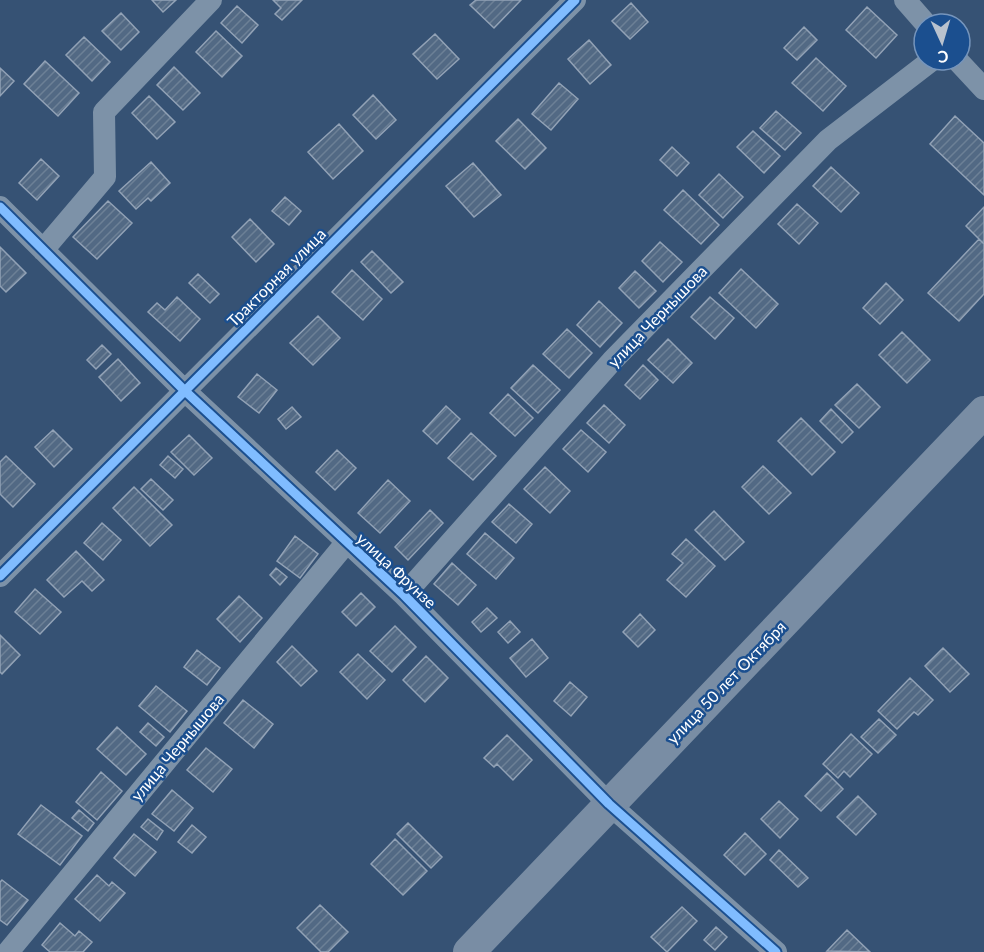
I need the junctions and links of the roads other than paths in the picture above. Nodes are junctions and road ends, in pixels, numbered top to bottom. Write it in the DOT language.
graph roads {
  1 [pos="211,0"];
  2 [pos="574,0"];
  3 [pos="905,0"];
  4 [pos="916,12"];
  5 [pos="917,72"];
  6 [pos="968,72"];
  7 [pos="984,89"];
  8 [pos="3,216"];
  9 [pos="43,250"];
  10 [pos="184,390"];
  11 [pos="984,412"];
  12 [pos="346,543"];
  13 [pos="0,576"];
  14 [pos="404,595"];
  15 [pos="609,804"];
  16 [pos="8,952"];
  17 [pos="469,952"];
  18 [pos="776,952"];
  1 -- 9 [label="street"];
  2 -- 10 [label="street, Тракторная улица"];
  3 -- 4 [label="street"];
  5 -- 14 [label="street, улица Чернышова"];
  6 -- 7 [label="street"];
  8 -- 9 [label="street, улица Фрунзе"];
  9 -- 10 [label="street, улица Фрунзе"];
  10 -- 12 [label="street, улица Фрунзе"];
  10 -- 13 [label="street, Тракторная улица"];
  11 -- 15 [label="main road, улица 50 лет Октября"];
  12 -- 14 [label="street, улица Фрунзе"];
  12 -- 16 [label="street, улица Чернышова"];
  14 -- 15 [label="street, улица Фрунзе"];
  15 -- 17 [label="main road, улица 50 лет Октября"];
  15 -- 18 [label="street, улица Фрунзе"];
}
